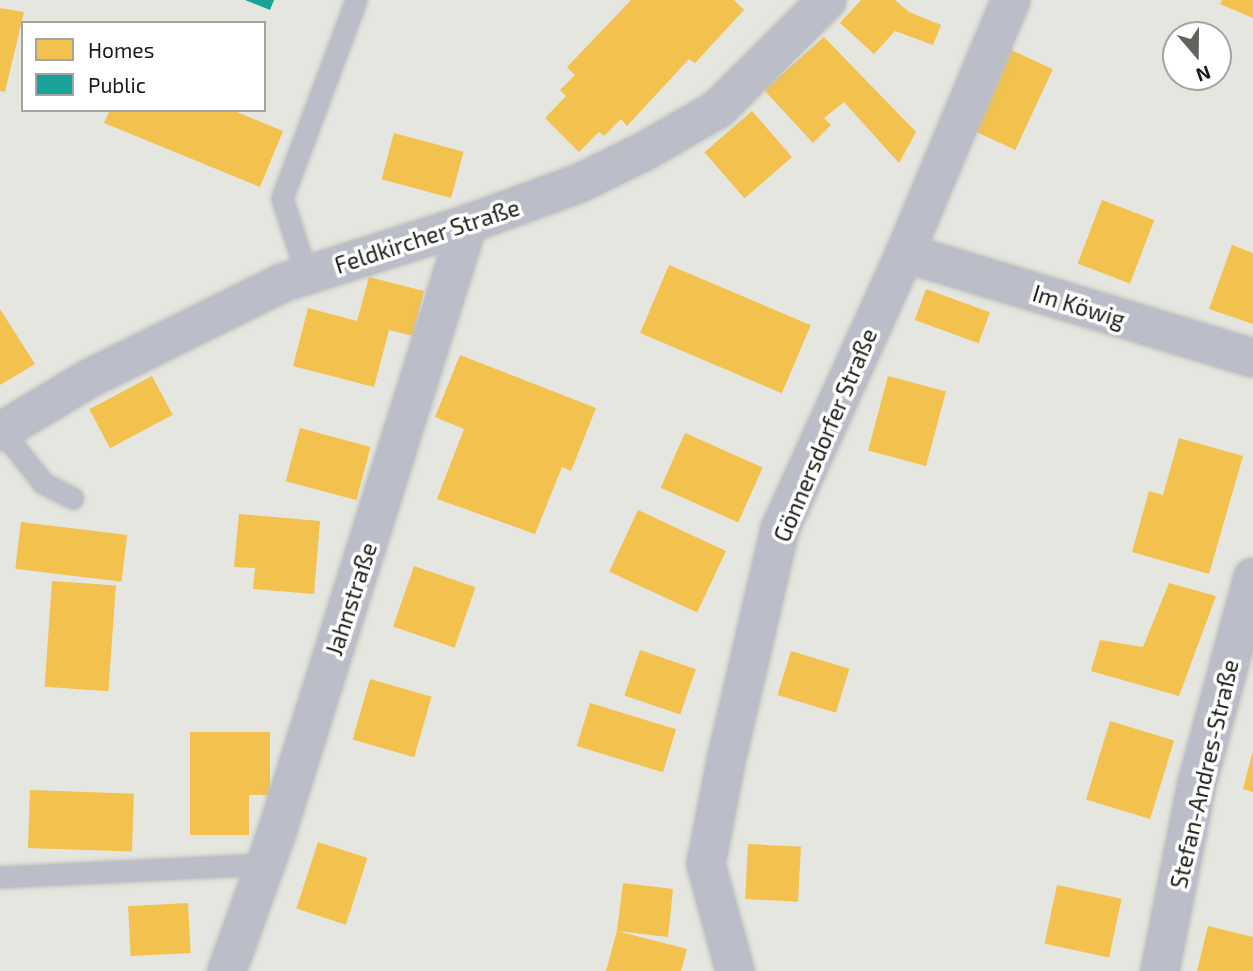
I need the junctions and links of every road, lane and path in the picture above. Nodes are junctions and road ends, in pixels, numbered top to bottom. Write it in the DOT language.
graph roads {
  1 [pos="356,0"];
  2 [pos="827,0"];
  3 [pos="1011,0"];
  4 [pos="468,224"];
  5 [pos="905,253"];
  6 [pos="307,275"];
  7 [pos="1253,358"];
  8 [pos="1,432"];
  9 [pos="72,498"];
  10 [pos="1253,577"];
  11 [pos="265,864"];
  12 [pos="0,877"];
  13 [pos="227,971"];
  14 [pos="735,971"];
  15 [pos="1160,971"];
  1 -- 6 [label="lane"];
  2 -- 4 [label="street, Feldkircher Straße"];
  3 -- 5 [label="street, Gönnersdorfer Straße"];
  4 -- 6 [label="street, Feldkircher Straße"];
  4 -- 11 [label="street, Jahnstraße"];
  5 -- 7 [label="street, Im Köwig"];
  5 -- 14 [label="street, Gönnersdorfer Straße"];
  6 -- 8 [label="street, Feldkircher Straße"];
  8 -- 9 [label="lane"];
  10 -- 15 [label="street, Stefan-Andres-Straße"];
  11 -- 12 [label="lane"];
  11 -- 13 [label="street, Jahnstraße"];
}
